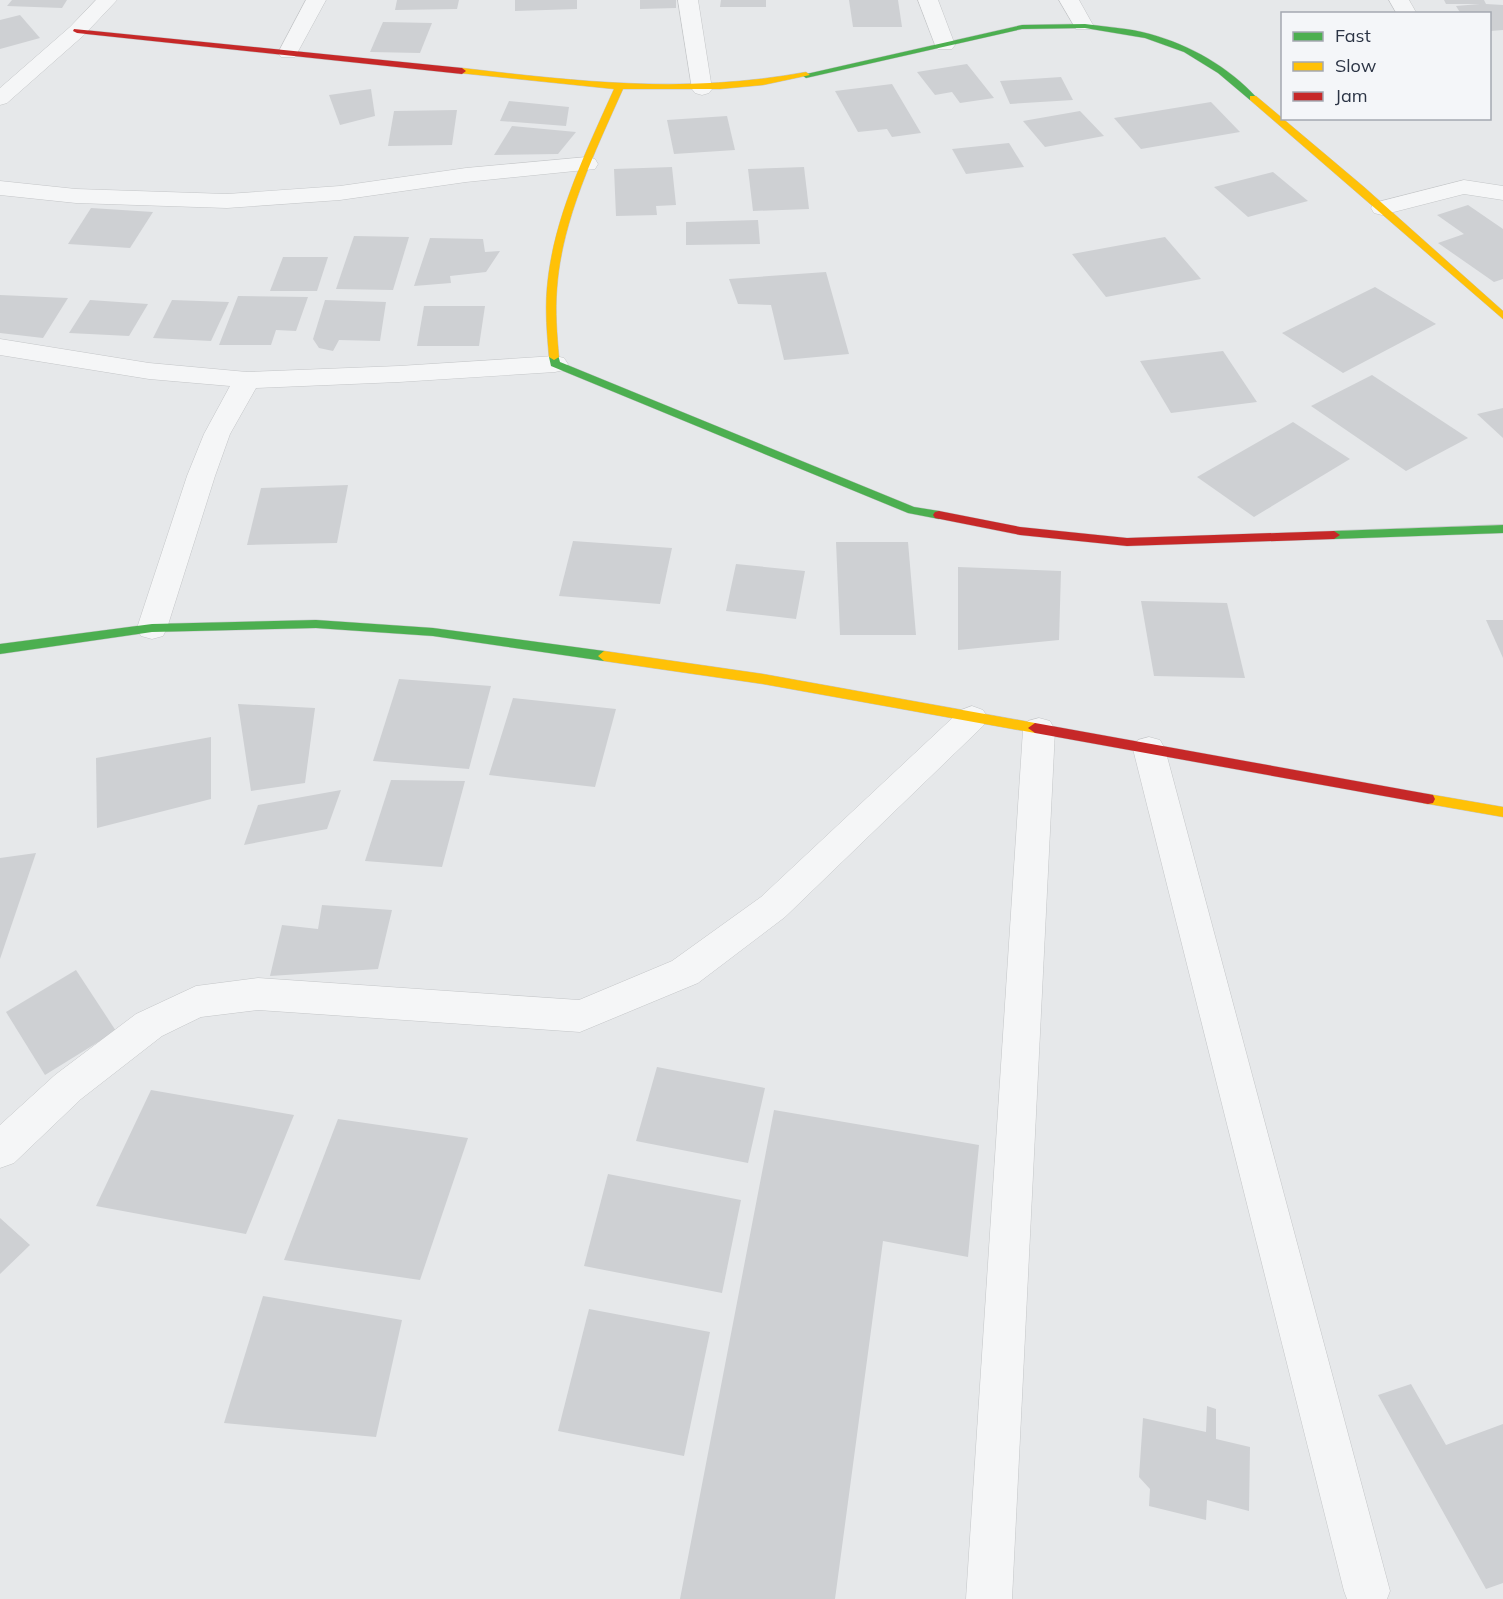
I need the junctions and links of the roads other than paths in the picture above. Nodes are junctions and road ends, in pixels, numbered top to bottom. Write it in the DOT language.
graph roads {
  1 [pos="107,0"];
  2 [pos="316,0"];
  3 [pos="688,0"];
  4 [pos="928,0"];
  5 [pos="1069,0"];
  6 [pos="1083,25"];
  7 [pos="77,31"];
  8 [pos="945,45"];
  9 [pos="288,53"];
  10 [pos="619,88"];
  11 [pos="702,89"];
  12 [pos="0,99"];
  13 [pos="587,164"];
  14 [pos="0,188"];
  15 [pos="1503,193"];
  16 [pos="1382,208"];
  17 [pos="1503,316"];
  18 [pos="0,347"];
  19 [pos="555,364"];
  20 [pos="247,380"];
  21 [pos="1503,529"];
  22 [pos="152,628"];
  23 [pos="0,650"];
  24 [pos="972,718"];
  25 [pos="1039,730"];
  26 [pos="1149,749"];
  27 [pos="1503,812"];
  28 [pos="0,1150"];
  29 [pos="1367,1591"];
  30 [pos="989,1599"];
  1 -- 7 [label="street"];
  2 -- 9 [label="street"];
  3 -- 11 [label="street"];
  4 -- 8 [label="street"];
  5 -- 6 [label="street"];
  6 -- 8 [label="street"];
  6 -- 16 [label="street"];
  7 -- 9 [label="street"];
  7 -- 12 [label="street"];
  8 -- 11 [label="street"];
  9 -- 10 [label="street"];
  10 -- 11 [label="street"];
  10 -- 13 [label="street"];
  13 -- 14 [label="street"];
  13 -- 19 [label="street"];
  15 -- 16 [label="street"];
  16 -- 17 [label="street"];
  18 -- 20 [label="street"];
  19 -- 20 [label="street"];
  19 -- 21 [label="street"];
  20 -- 22 [label="street"];
  22 -- 23 [label="street"];
  22 -- 24 [label="street"];
  24 -- 25 [label="street"];
  24 -- 28 [label="street"];
  25 -- 26 [label="street"];
  25 -- 30 [label="street"];
  26 -- 27 [label="street"];
  26 -- 29 [label="street"];
}
